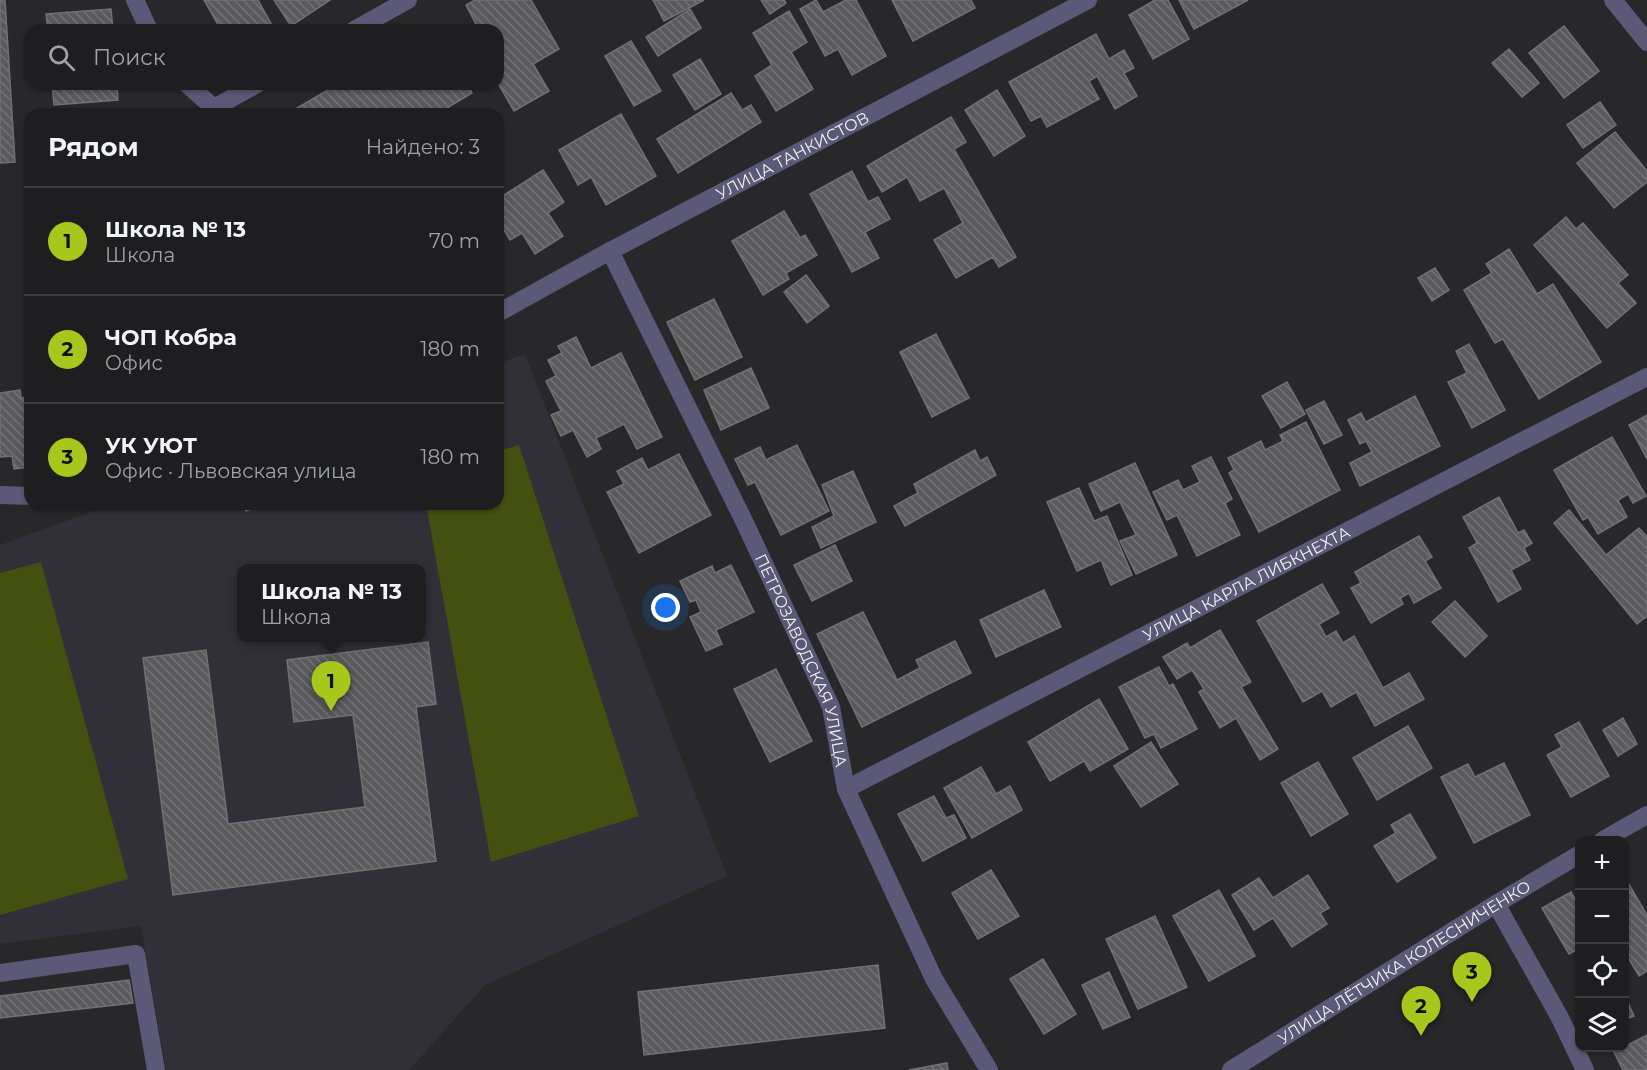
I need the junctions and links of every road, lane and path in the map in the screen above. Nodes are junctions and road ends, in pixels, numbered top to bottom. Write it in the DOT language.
graph roads {
  1 [pos="135,0"];
  2 [pos="408,0"];
  3 [pos="1088,0"];
  4 [pos="1613,0"];
  5 [pos="146,24"];
  6 [pos="365,24"];
  7 [pos="1647,42"];
  8 [pos="193,90"];
  9 [pos="248,90"];
  10 [pos="213,108"];
  11 [pos="221,108"];
  12 [pos="610,251"];
  13 [pos="504,311"];
  14 [pos="1647,377"];
  15 [pos="0,495"];
  16 [pos="24,496"];
  17 [pos="846,789"];
  18 [pos="1647,814"];
  19 [pos="1610,836"];
  20 [pos="1575,857"];
  21 [pos="1496,903"];
  22 [pos="0,973"];
  23 [pos="156,1070"];
  24 [pos="989,1070"];
  25 [pos="1230,1070"];
  26 [pos="1585,1070"];
  1 -- 5 [label="street"];
  2 -- 6 [label="street"];
  3 -- 12 [label="street, УЛИЦА ТАНКИСТОВ"];
  4 -- 7 [label="street"];
  8 -- 10 [label="street"];
  9 -- 11 [label="street"];
  12 -- 13 [label="street, УЛИЦА ТАНКИСТОВ"];
  12 -- 17 [label="street, ПЕТРОЗАВОДСКАЯ УЛИЦА"];
  14 -- 17 [label="street, УЛИЦА КАРЛА ЛИБКНЕХТА"];
  15 -- 16 [label="street"];
  17 -- 24 [label="street, ПЕТРОЗАВОДСКАЯ УЛИЦА"];
  18 -- 19 [label="street"];
  20 -- 21 [label="street, УЛИЦА ЛЁТЧИКА КОЛЕСНИЧЕНКО"];
  21 -- 25 [label="street, УЛИЦА ЛЁТЧИКА КОЛЕСНИЧЕНКО"];
  21 -- 26 [label="street"];
  22 -- 23 [label="street"];
}
